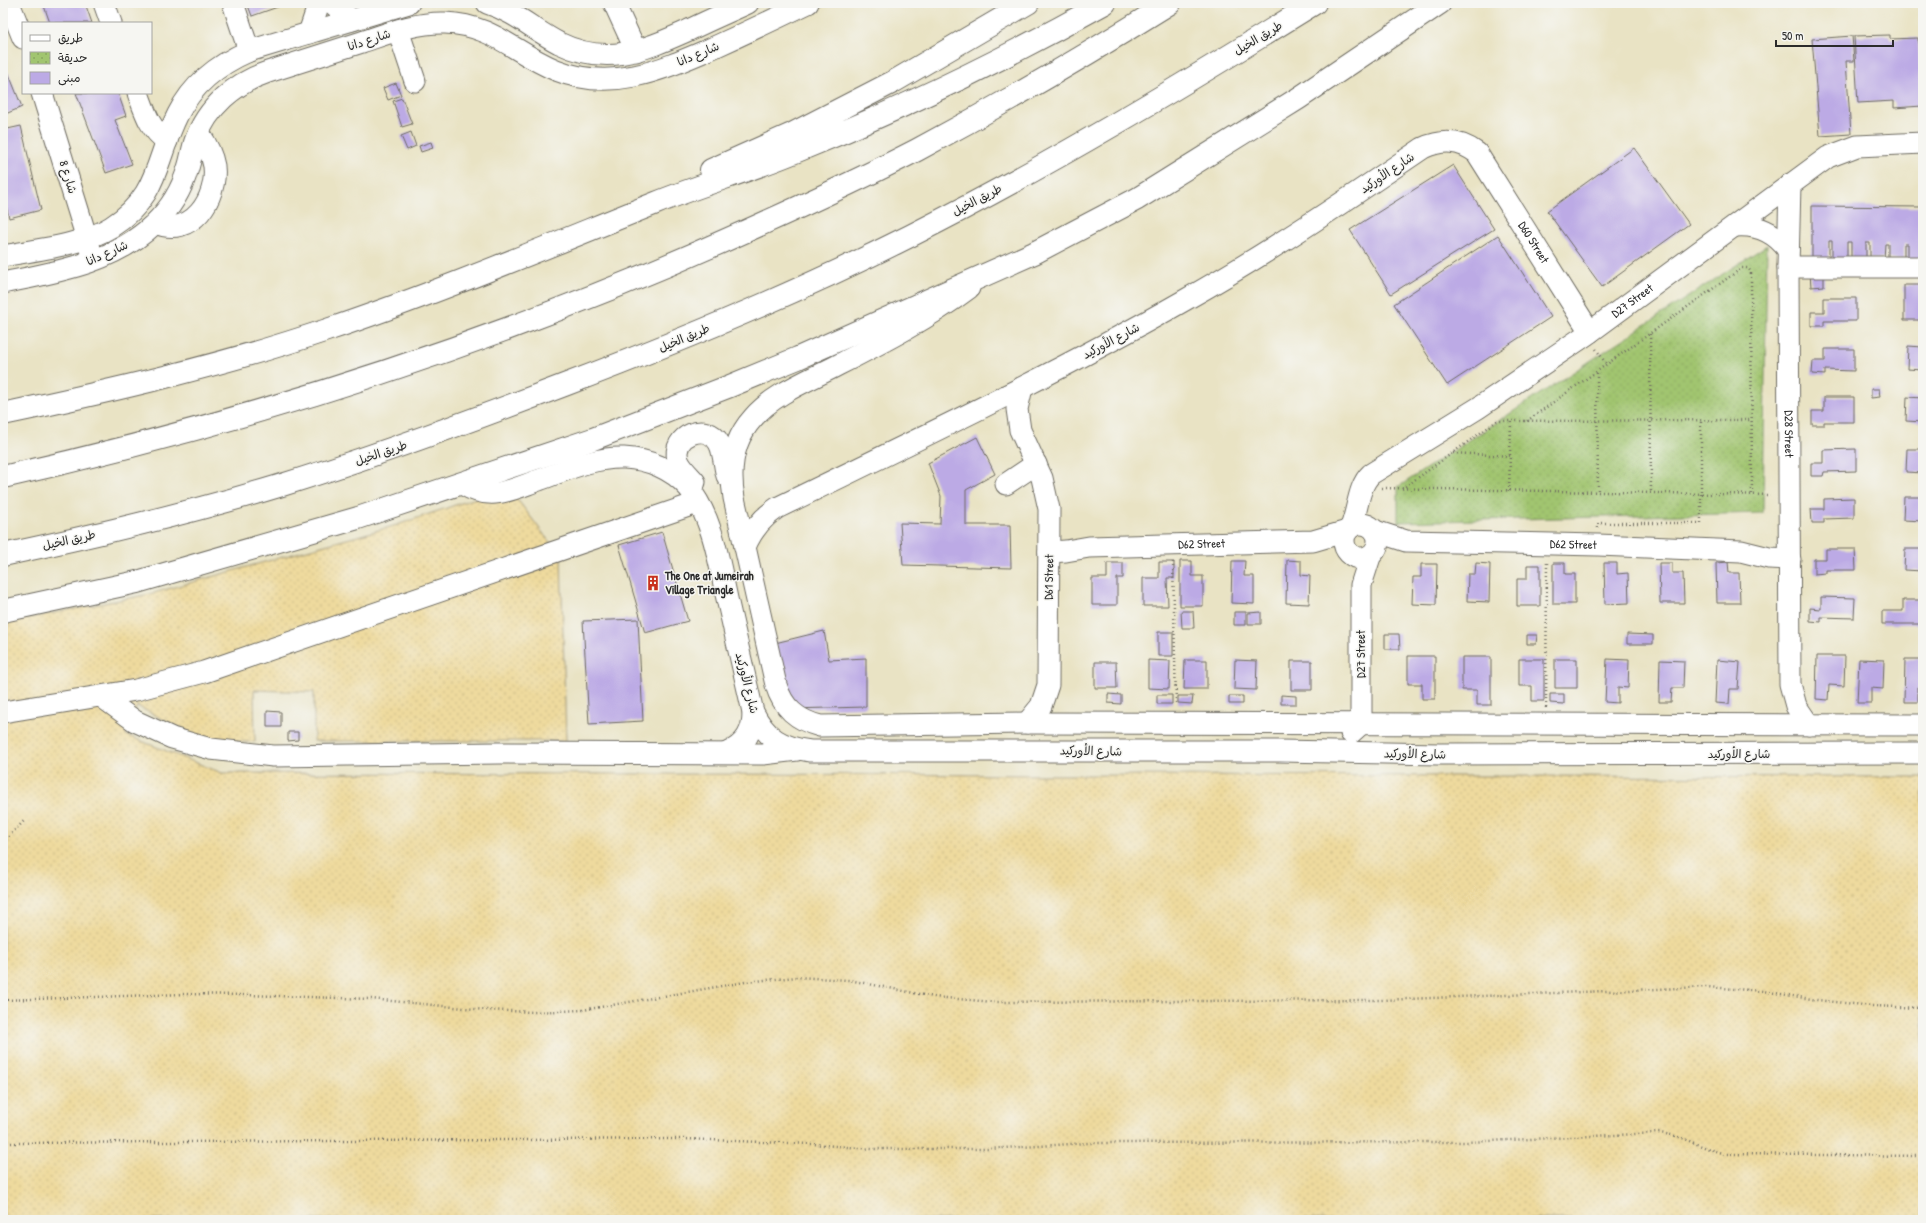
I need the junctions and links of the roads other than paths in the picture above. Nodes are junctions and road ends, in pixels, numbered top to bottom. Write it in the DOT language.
graph roads {
  1 [pos="9,3"];
  2 [pos="104,3"];
  3 [pos="233,3"];
  4 [pos="320,3"];
  5 [pos="332,3"];
  6 [pos="409,3"];
  7 [pos="487,3"];
  8 [pos="614,3"];
  9 [pos="748,3"];
  10 [pos="808,3"];
  11 [pos="1028,3"];
  12 [pos="1105,3"];
  13 [pos="1170,3"];
  14 [pos="1315,3"];
  15 [pos="1440,3"];
  16 [pos="715,10"];
  17 [pos="352,20"];
  18 [pos="111,22"];
  19 [pos="398,30"];
  20 [pos="309,33"];
  21 [pos="22,36"];
  22 [pos="729,40"];
  23 [pos="250,51"];
  24 [pos="636,52"];
  25 [pos="415,81"];
  26 [pos="42,94"];
  27 [pos="138,94"];
  28 [pos="199,133"];
  29 [pos="167,141"];
  30 [pos="1923,143"];
  31 [pos="1477,153"];
  32 [pos="1790,184"];
  33 [pos="670,198"];
  34 [pos="156,223"];
  35 [pos="1735,226"];
  36 [pos="87,238"];
  37 [pos="3,256"];
  38 [pos="1788,259"];
  39 [pos="94,260"];
  40 [pos="1923,268"];
  41 [pos="984,276"];
  42 [pos="3,283"];
  43 [pos="1590,332"];
  44 [pos="1022,388"];
  45 [pos="93,394"];
  46 [pos="984,407"];
  47 [pos="3,414"];
  48 [pos="3,427"];
  49 [pos="1020,430"];
  50 [pos="1036,464"];
  51 [pos="3,477"];
  52 [pos="462,484"];
  53 [pos="1006,484"];
  54 [pos="1361,493"];
  55 [pos="734,498"];
  56 [pos="698,503"];
  57 [pos="1349,529"];
  58 [pos="1373,529"];
  59 [pos="713,537"];
  60 [pos="1314,541"];
  61 [pos="1406,541"];
  62 [pos="1049,545"];
  63 [pos="745,547"];
  64 [pos="1790,551"];
  65 [pos="1361,554"];
  66 [pos="3,555"];
  67 [pos="3,611"];
  68 [pos="1790,684"];
  69 [pos="102,697"];
  70 [pos="3,712"];
  71 [pos="753,712"];
  72 [pos="1027,723"];
  73 [pos="1361,724"];
  74 [pos="1768,724"];
  75 [pos="1809,725"];
  76 [pos="1923,725"];
  77 [pos="798,750"];
  78 [pos="1280,751"];
  79 [pos="727,753"];
  80 [pos="1923,754"];
  1 -- 21 [label="street"];
  2 -- 18 [label="street"];
  3 -- 23 [label="street"];
  4 -- 20 [label="street"];
  5 -- 17 [label="street"];
  6 -- 17 [label="street, شارع دانا"];
  7 -- 24 [label="street"];
  8 -- 24 [label="street"];
  9 -- 16 [label="street"];
  10 -- 22 [label="street, شارع دانا"];
  11 -- 33 [label="highway"];
  12 -- 33 [label="highway"];
  13 -- 51 [label="highway"];
  14 -- 66 [label="highway, طريق الخيل"];
  15 -- 41 [label="highway"];
  16 -- 22 [label="street"];
  16 -- 24 [label="street"];
  17 -- 20 [label="street, شارع دانا"];
  19 -- 22 [label="street, شارع دانا"];
  19 -- 25 [label="street"];
  19 -- 28 [label="street, شارع دانا"];
  20 -- 23 [label="street, شارع دانا"];
  23 -- 29 [label="street, شارع دانا"];
  26 -- 36 [label="street, شارع 8"];
  27 -- 29 [label="street"];
  28 -- 34 [label="street, شارع دانا"];
  28 -- 34 [label="street"];
  29 -- 36 [label="street, شارع دانا"];
  30 -- 32 [label="street, D27 Street"];
  31 -- 43 [label="street, D60 Street"];
  31 -- 44 [label="street, شارع الأوركيد"];
  32 -- 35 [label="street, D27 Street"];
  32 -- 38 [label="street, D28 Street"];
  33 -- 45 [label="highway"];
  34 -- 39 [label="street, شارع دانا"];
  35 -- 38 [label="street"];
  35 -- 43 [label="street, D27 Street"];
  36 -- 37 [label="street, شارع دانا"];
  36 -- 39 [label="street, شارع 8"];
  38 -- 40 [label="street"];
  38 -- 64 [label="street, D28 Street"];
  39 -- 42 [label="street, شارع دانا"];
  41 -- 52 [label="highway"];
  41 -- 55 [label="street"];
  43 -- 54 [label="street, D27 Street"];
  44 -- 46 [label="street, شارع الأوركيد"];
  44 -- 49 [label="street, D61 Street"];
  45 -- 47 [label="highway"];
  45 -- 48 [label="highway"];
  46 -- 49 [label="street, D61 Street"];
  46 -- 63 [label="street, شارع الأوركيد"];
  49 -- 50 [label="street, D61 Street"];
  50 -- 53 [label="street"];
  50 -- 62 [label="street, D61 Street"];
  52 -- 56 [label="street, شارع الأوركيد"];
  52 -- 67 [label="highway"];
  54 -- 57 [label="street, D27 Street"];
  54 -- 58 [label="street"];
  55 -- 59 [label="street"];
  55 -- 63 [label="street"];
  56 -- 59 [label="street, شارع الأوركيد"];
  56 -- 69 [label="street"];
  57 -- 58 [label="street"];
  57 -- 60 [label="street, D62 Street"];
  57 -- 65 [label="street"];
  58 -- 61 [label="street, D62 Street"];
  58 -- 65 [label="street"];
  59 -- 71 [label="street, شارع الأوركيد"];
  60 -- 62 [label="street, D62 Street"];
  60 -- 65 [label="street, D62 Street"];
  61 -- 64 [label="street, D62 Street"];
  61 -- 65 [label="street, D62 Street"];
  62 -- 72 [label="street, D61 Street"];
  63 -- 72 [label="street"];
  64 -- 68 [label="street, D28 Street"];
  65 -- 73 [label="street, D27 Street"];
  68 -- 74 [label="street, D28 Street"];
  68 -- 75 [label="street, D28 Street"];
  69 -- 70 [label="street"];
  69 -- 79 [label="street"];
  71 -- 77 [label="street, شارع الأوركيد"];
  71 -- 79 [label="street"];
  72 -- 73 [label="street"];
  73 -- 74 [label="street"];
  73 -- 78 [label="street"];
  74 -- 75 [label="street"];
  75 -- 76 [label="street"];
  77 -- 78 [label="street, شارع الأوركيد"];
  77 -- 79 [label="street"];
  78 -- 80 [label="street, شارع الأوركيد"];
}
